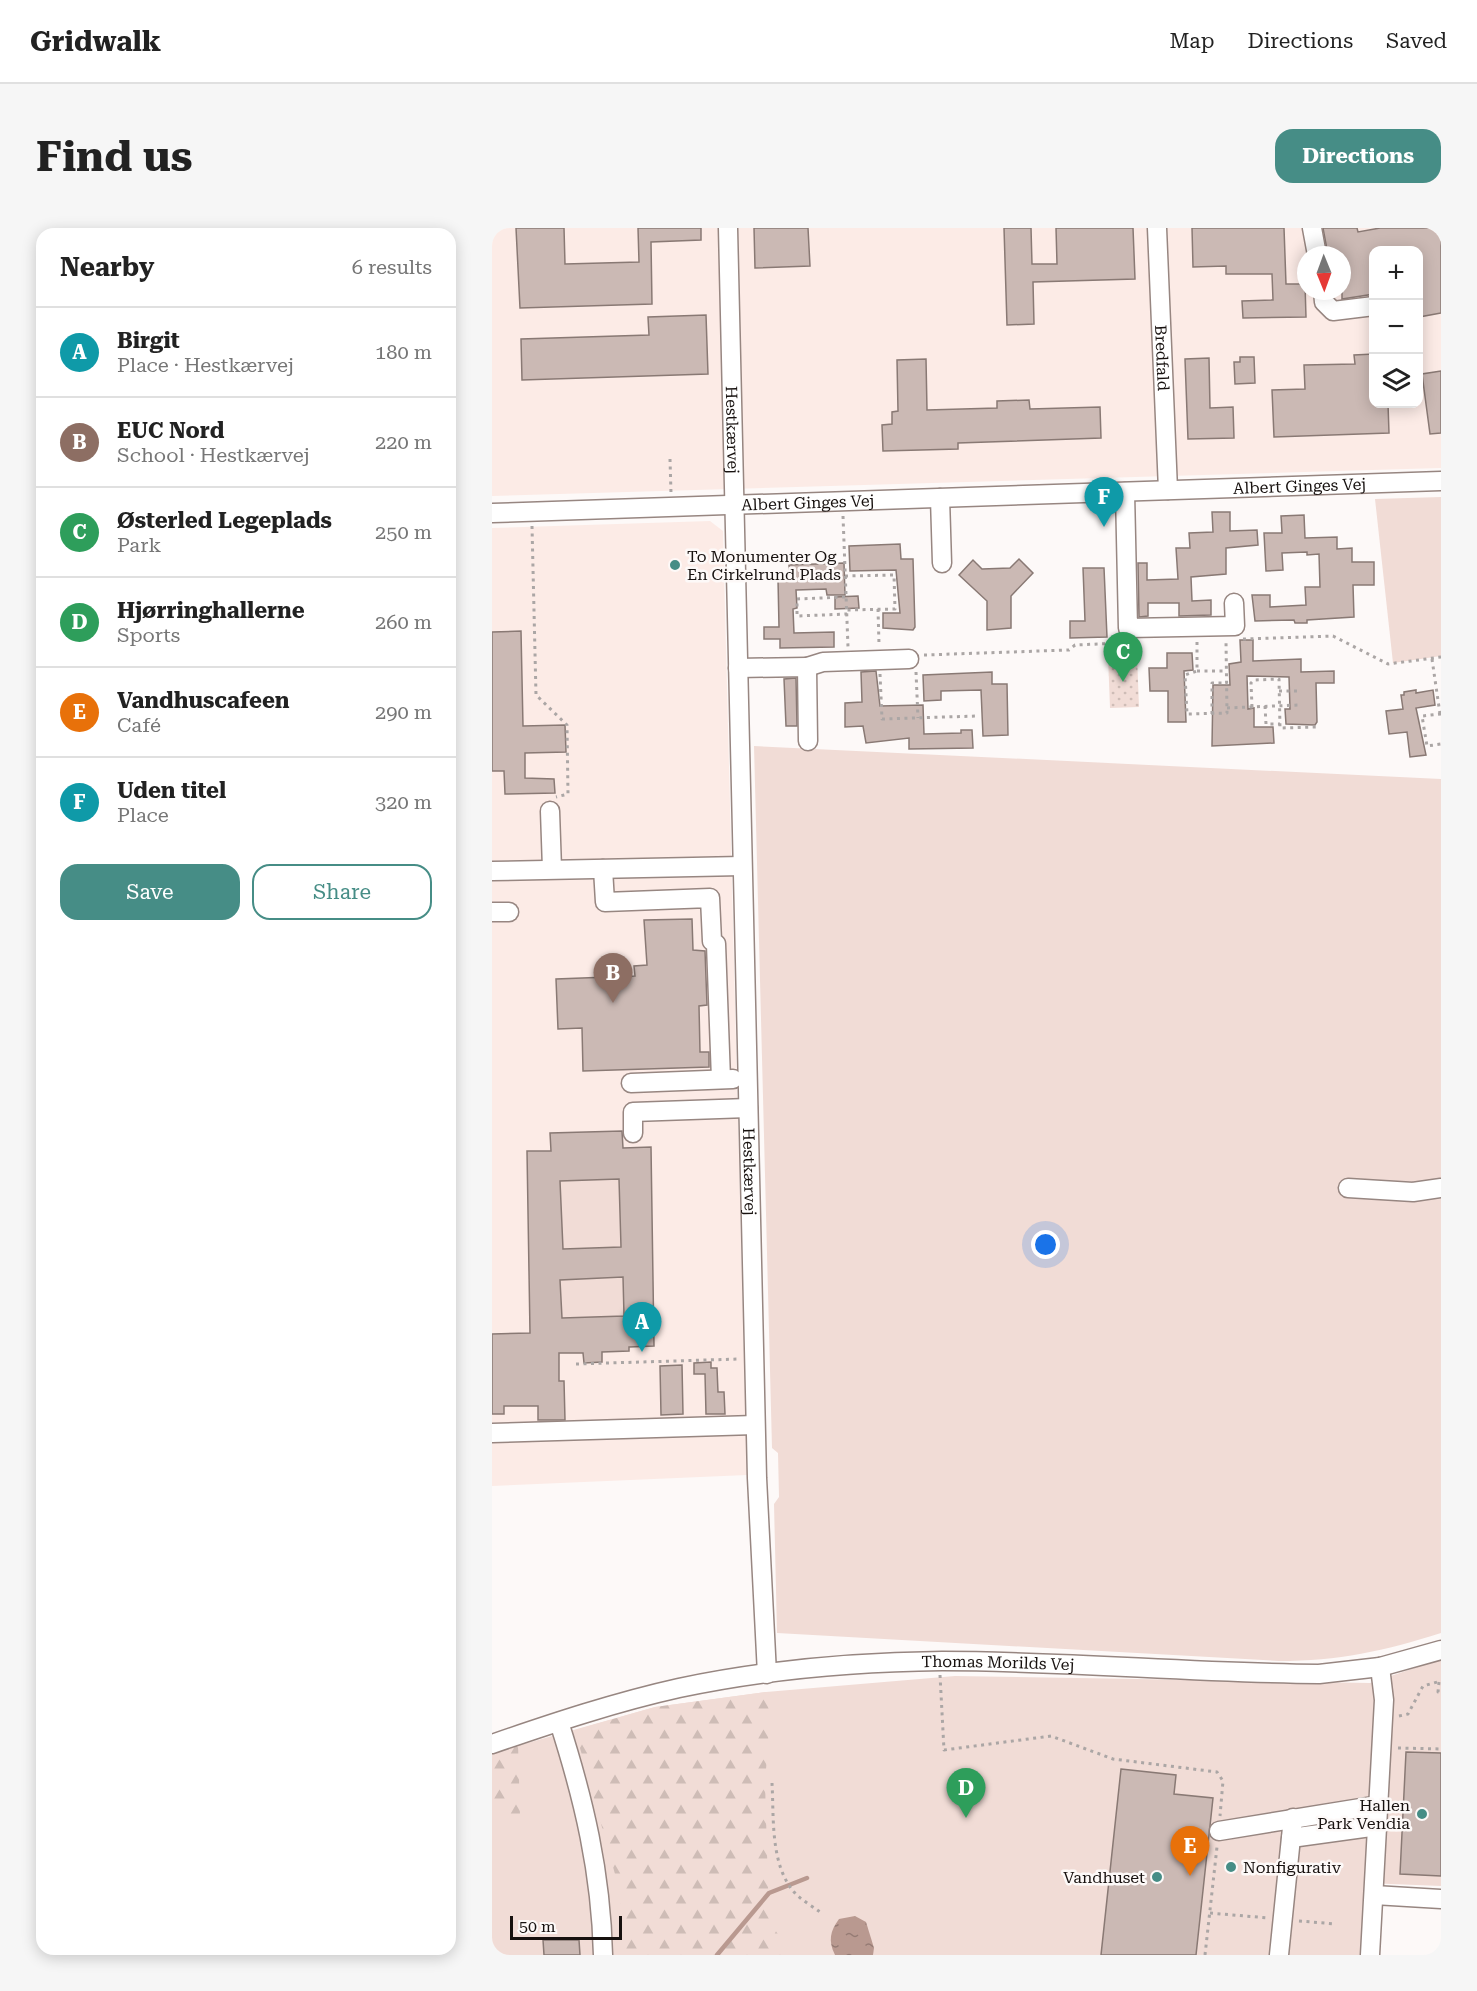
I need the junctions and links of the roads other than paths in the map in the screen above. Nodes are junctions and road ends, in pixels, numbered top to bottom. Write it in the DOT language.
graph roads {
  1 [pos="728,228"];
  2 [pos="1157,228"];
  3 [pos="1312,228"];
  4 [pos="1315,246"];
  5 [pos="1324,300"];
  6 [pos="1369,307"];
  7 [pos="1441,481"];
  8 [pos="1168,490"];
  9 [pos="1125,492"];
  10 [pos="939,498"];
  11 [pos="734,505"];
  12 [pos="492,513"];
  13 [pos="942,562"];
  14 [pos="1234,603"];
  15 [pos="909,659"];
  16 [pos="807,667"];
  17 [pos="738,668"];
  18 [pos="808,741"];
  19 [pos="550,811"];
  20 [pos="742,866"];
  21 [pos="603,869"];
  22 [pos="552,870"];
  23 [pos="492,871"];
  24 [pos="747,1078"];
  25 [pos="721,1079"];
  26 [pos="631,1083"];
  27 [pos="748,1108"];
  28 [pos="633,1133"];
  29 [pos="1348,1188"];
  30 [pos="1441,1188"];
  31 [pos="755,1425"];
  32 [pos="492,1433"];
  33 [pos="1441,1650"];
  34 [pos="1380,1667"];
  35 [pos="767,1674"];
  36 [pos="559,1722"];
  37 [pos="492,1744"];
  38 [pos="1379,1805"];
  39 [pos="1348,1810"];
  40 [pos="1293,1818"];
  41 [pos="1378,1826"];
  42 [pos="1346,1830"];
  43 [pos="1219,1831"];
  44 [pos="1291,1838"];
  45 [pos="1374,1895"];
  46 [pos="1441,1899"];
  47 [pos="603,1955"];
  48 [pos="1280,1955"];
  49 [pos="1370,1955"];
  1 -- 11 [label="street, Hestkærvej"];
  2 -- 8 [label="street, Bredfald"];
  3 -- 4 [label="street"];
  5 -- 6 [label="street"];
  7 -- 8 [label="street, Albert Ginges Vej"];
  8 -- 9 [label="street, Albert Ginges Vej"];
  9 -- 10 [label="street, Albert Ginges Vej"];
  9 -- 14 [label="street"];
  10 -- 11 [label="street, Albert Ginges Vej"];
  10 -- 13 [label="street"];
  11 -- 12 [label="street, Albert Ginges Vej"];
  11 -- 17 [label="street, Hestkærvej"];
  15 -- 16 [label="street"];
  16 -- 17 [label="street"];
  16 -- 18 [label="street"];
  17 -- 20 [label="street, Hestkærvej"];
  19 -- 22 [label="street"];
  20 -- 21 [label="street"];
  20 -- 24 [label="street, Hestkærvej"];
  21 -- 22 [label="street"];
  21 -- 25 [label="street"];
  22 -- 23 [label="street"];
  24 -- 25 [label="street"];
  24 -- 27 [label="street, Hestkærvej"];
  25 -- 26 [label="street"];
  27 -- 28 [label="street"];
  27 -- 31 [label="street, Hestkærvej"];
  29 -- 30 [label="street"];
  31 -- 32 [label="street"];
  31 -- 35 [label="street, Hestkærvej"];
  33 -- 34 [label="street, Thomas Morilds Vej"];
  34 -- 35 [label="street, Thomas Morilds Vej"];
  34 -- 38 [label="street"];
  35 -- 36 [label="street, Thomas Morilds Vej"];
  36 -- 37 [label="street, Thomas Morilds Vej"];
  36 -- 47 [label="street"];
  38 -- 39 [label="street"];
  38 -- 41 [label="street"];
  39 -- 40 [label="street"];
  39 -- 42 [label="street"];
  40 -- 43 [label="street"];
  40 -- 44 [label="street"];
  41 -- 42 [label="street"];
  41 -- 45 [label="street"];
  42 -- 44 [label="street"];
  44 -- 48 [label="street"];
  45 -- 46 [label="street"];
  45 -- 49 [label="street"];
}
